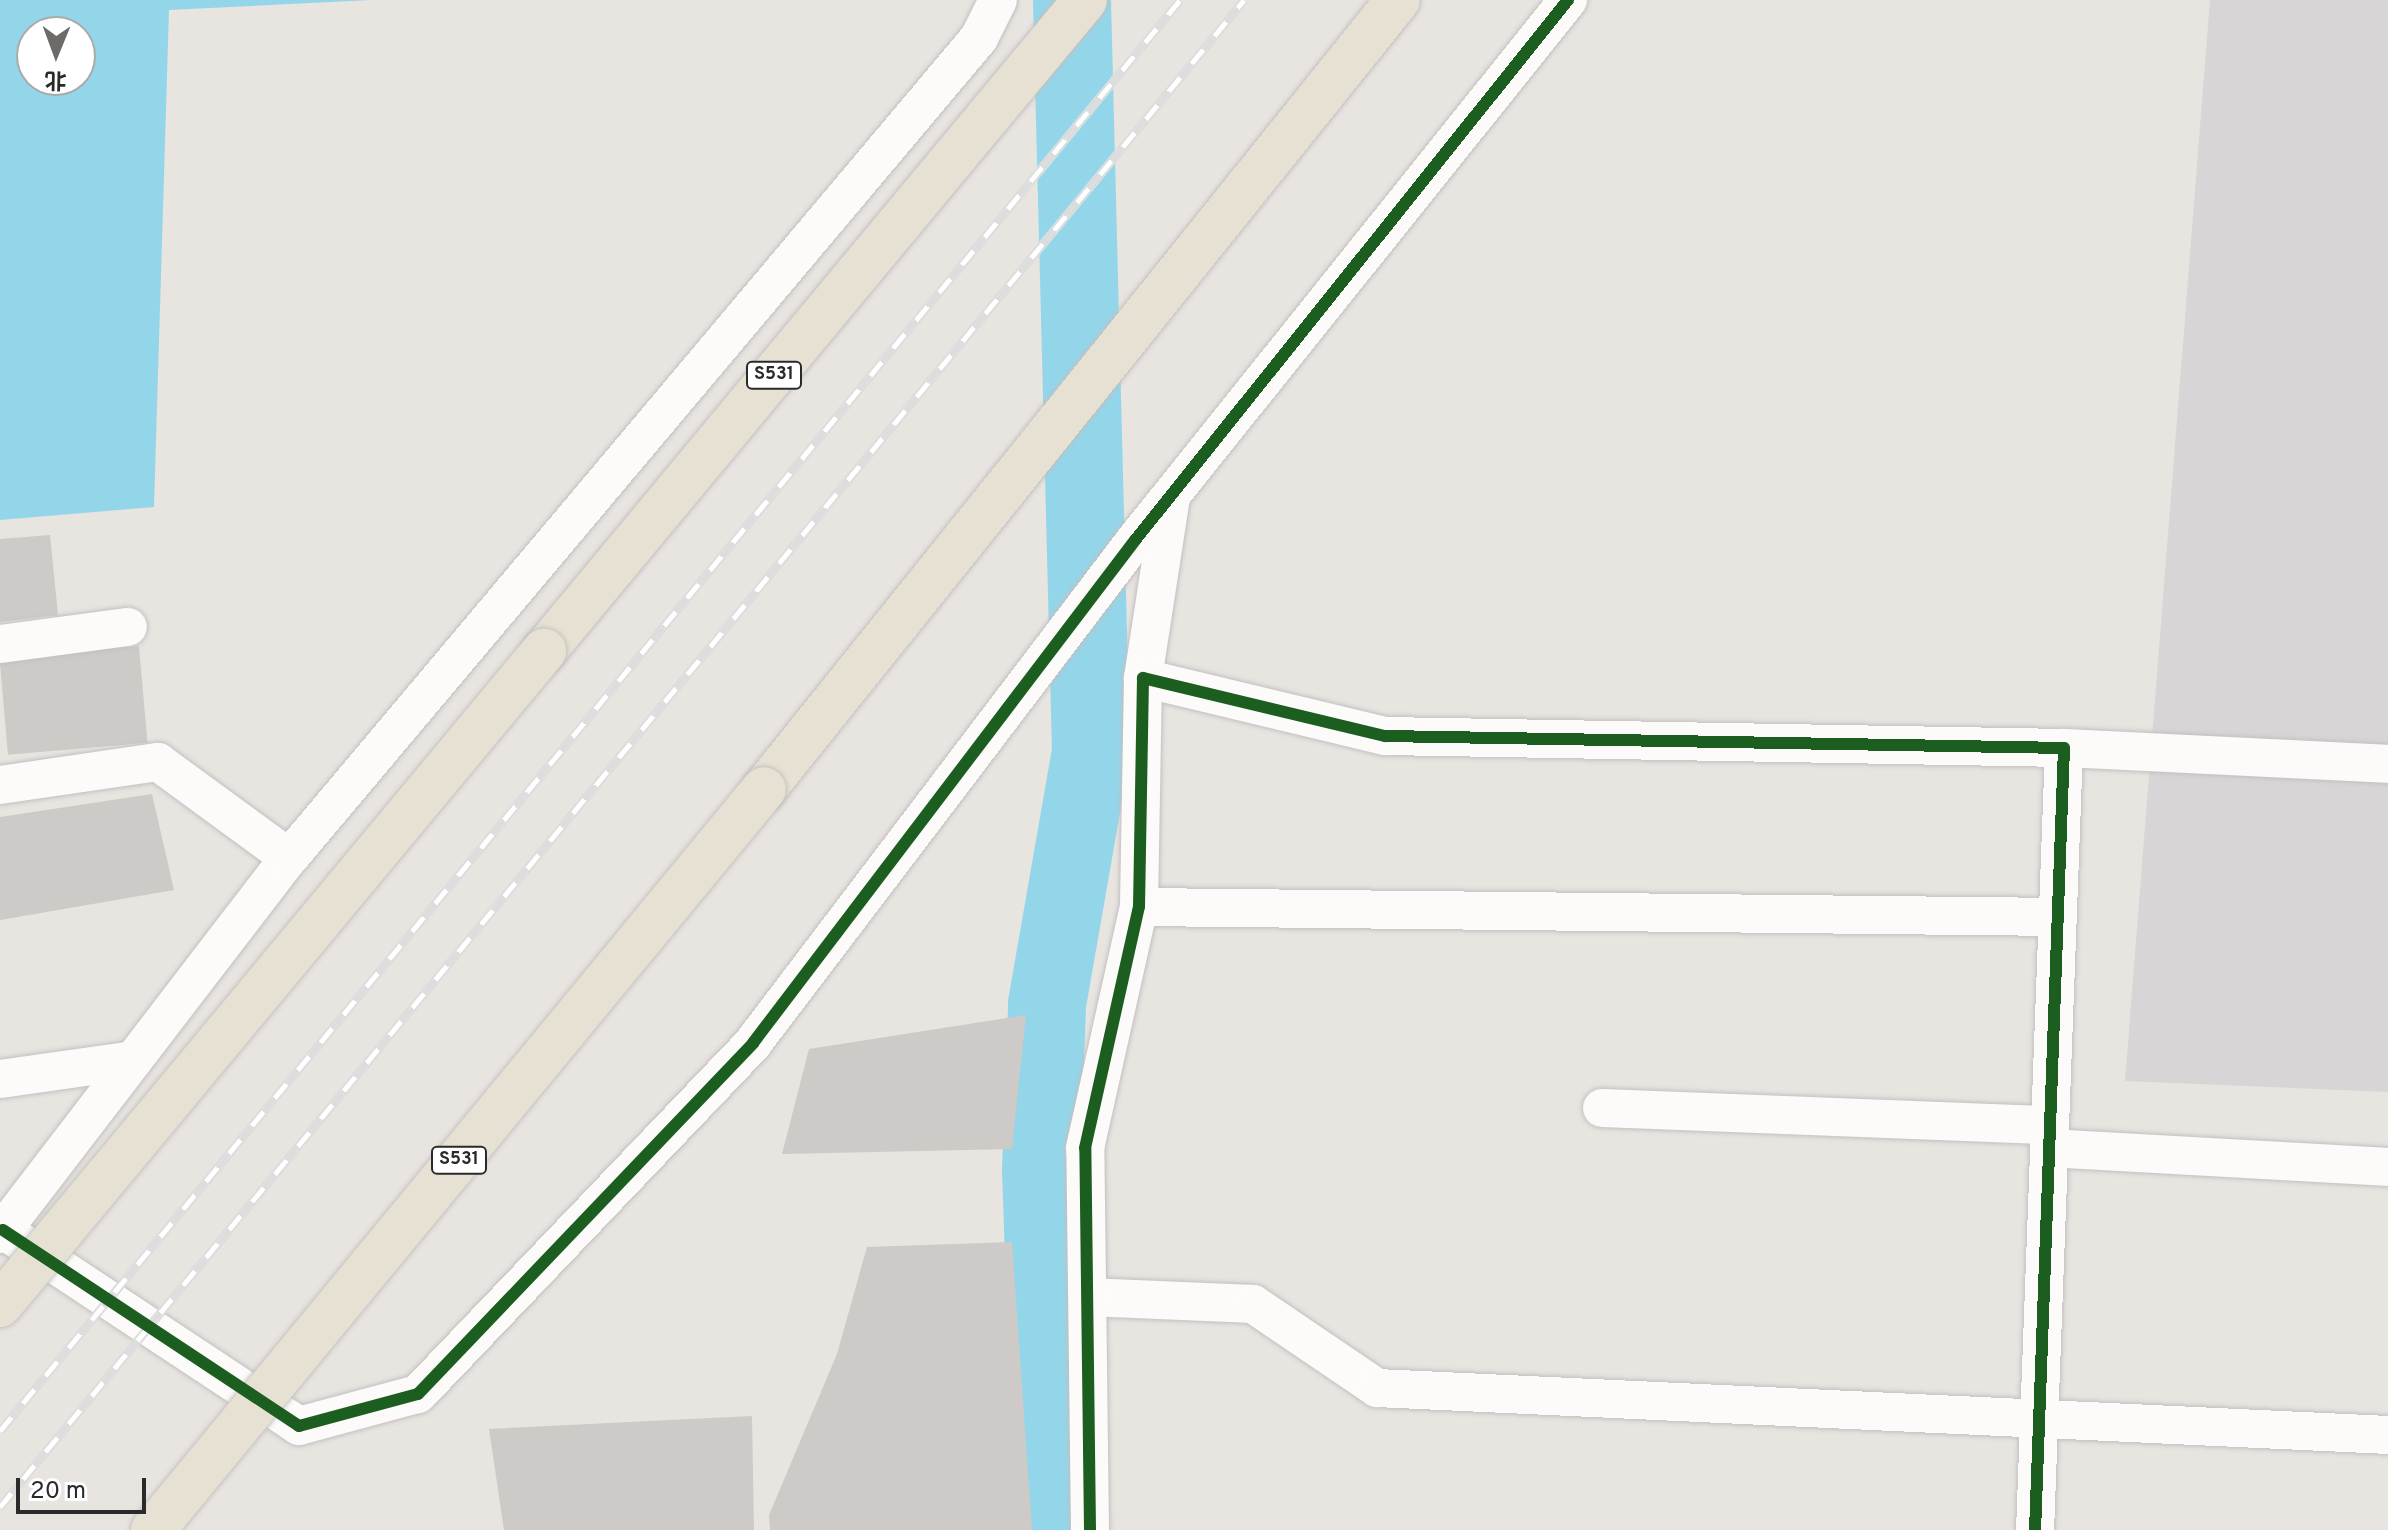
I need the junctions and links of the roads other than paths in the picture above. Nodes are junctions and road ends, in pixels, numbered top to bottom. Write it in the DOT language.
graph roads {
  1 [pos="998,0"];
  2 [pos="1085,0"];
  3 [pos="1398,0"];
  4 [pos="1568,0"];
  5 [pos="1170,503"];
  6 [pos="128,627"];
  7 [pos="0,644"];
  8 [pos="1143,678"];
  9 [pos="2064,748"];
  10 [pos="2388,764"];
  11 [pos="0,785"];
  12 [pos="289,858"];
  13 [pos="1139,907"];
  14 [pos="2057,917"];
  15 [pos="133,1060"];
  16 [pos="0,1079"];
  17 [pos="1602,1108"];
  18 [pos="2049,1136"];
  19 [pos="2388,1167"];
  20 [pos="1,1232"];
  21 [pos="1088,1297"];
  22 [pos="0,1305"];
  23 [pos="2039,1423"];
  24 [pos="2388,1435"];
  25 [pos="153,1530"];
  26 [pos="1090,1530"];
  27 [pos="2035,1530"];
  1 -- 12 [label="street"];
  2 -- 22 [label="main road, S531, bridge"];
  3 -- 25 [label="main road, S531, bridge"];
  4 -- 5 [label="street"];
  5 -- 8 [label="street"];
  5 -- 20 [label="street"];
  6 -- 7 [label="street"];
  8 -- 9 [label="street"];
  8 -- 13 [label="street"];
  9 -- 10 [label="street"];
  9 -- 14 [label="street"];
  11 -- 12 [label="street"];
  12 -- 15 [label="street"];
  13 -- 14 [label="street"];
  13 -- 21 [label="street"];
  14 -- 18 [label="street"];
  15 -- 16 [label="street"];
  15 -- 20 [label="street"];
  17 -- 18 [label="street"];
  18 -- 19 [label="street"];
  18 -- 23 [label="street"];
  21 -- 23 [label="street"];
  21 -- 26 [label="street"];
  23 -- 24 [label="street"];
  23 -- 27 [label="street"];
}
